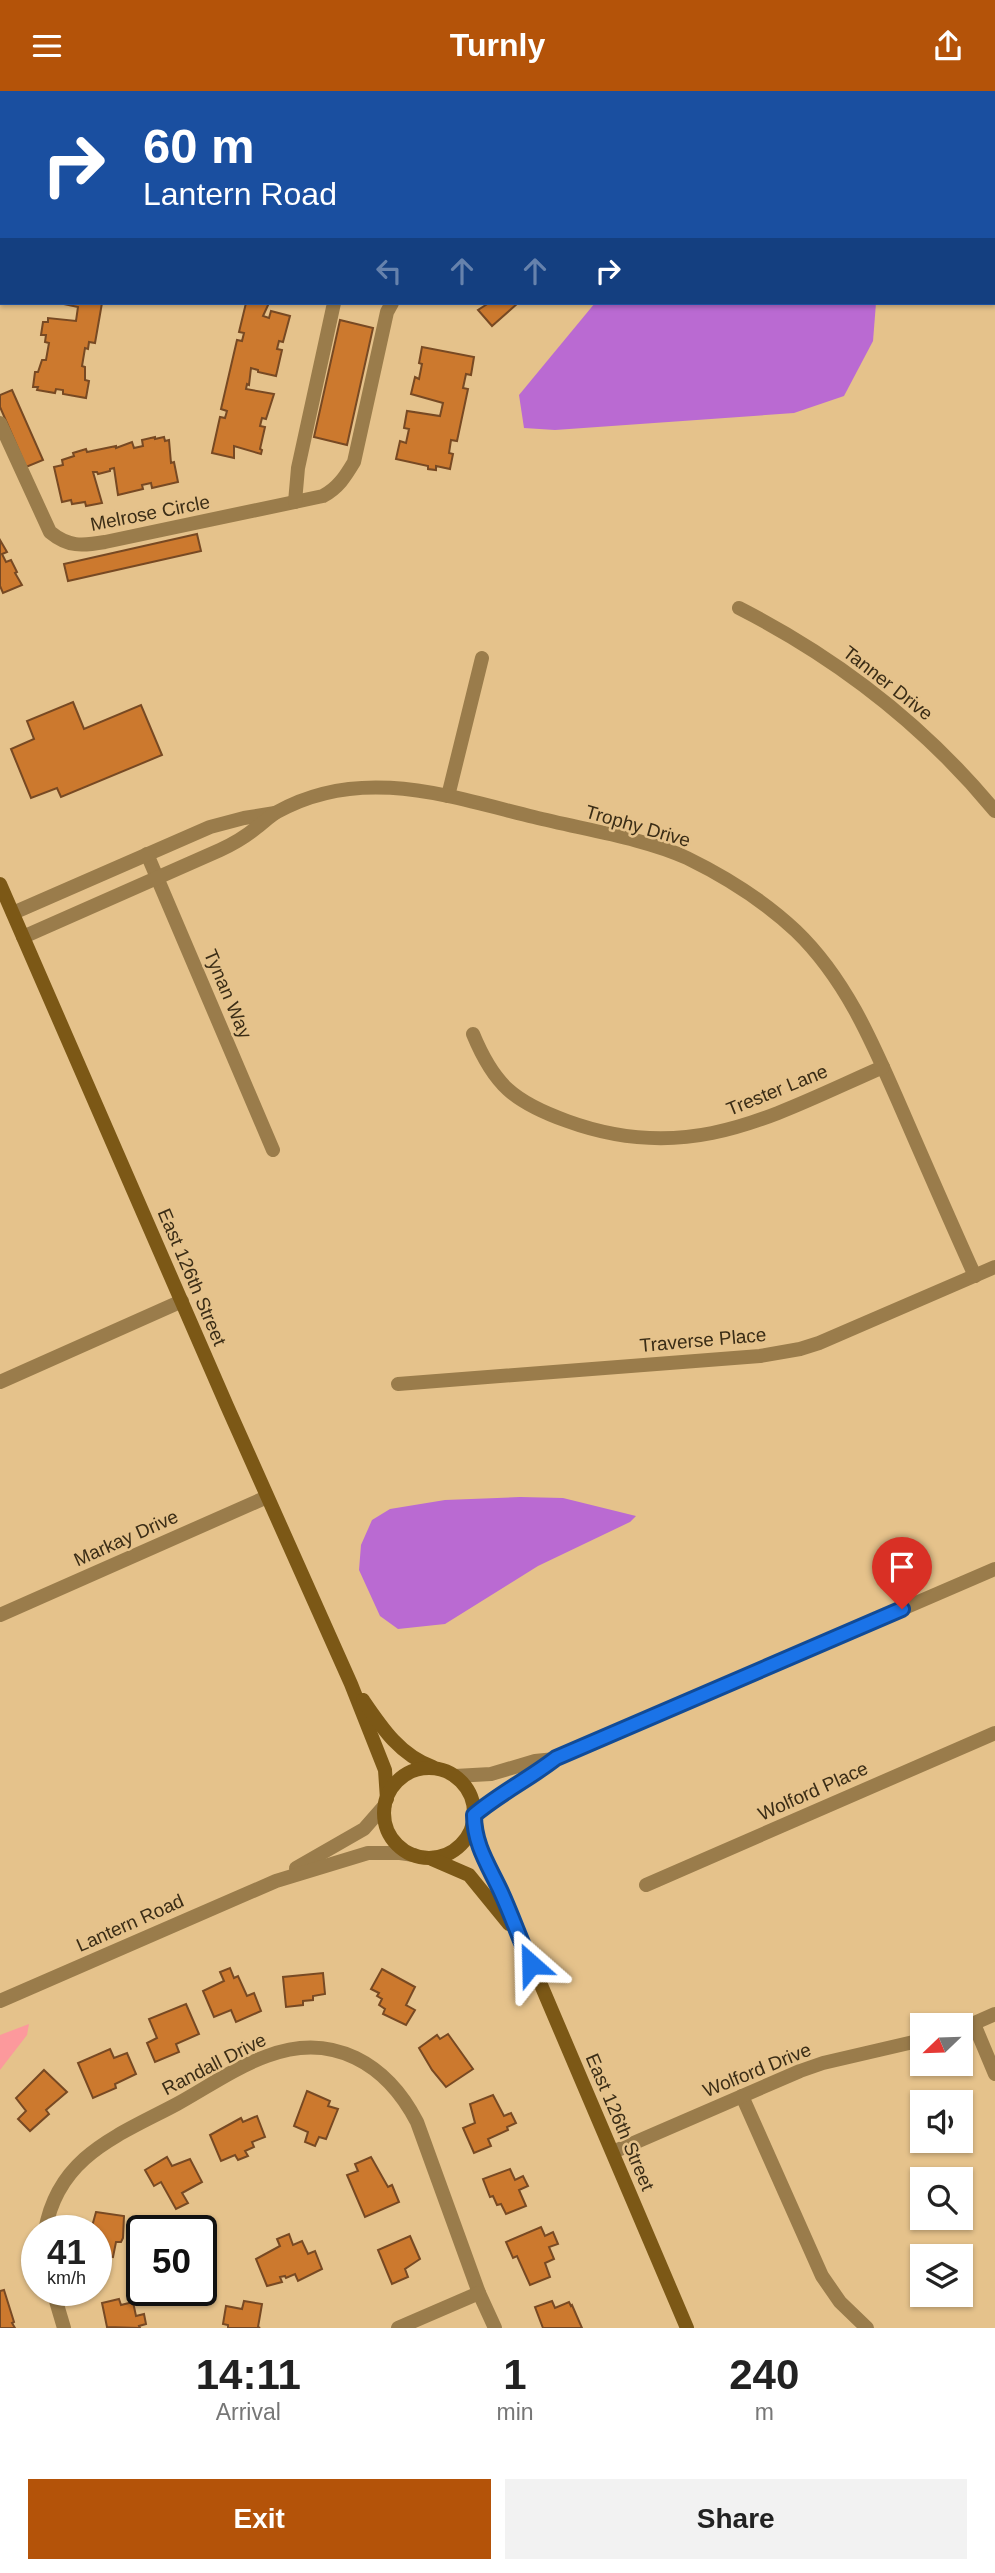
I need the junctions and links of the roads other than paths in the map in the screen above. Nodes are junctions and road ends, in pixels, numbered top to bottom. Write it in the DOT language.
graph roads {
  1 [pos="334,305"];
  2 [pos="391,305"];
  3 [pos="0,423"];
  4 [pos="295,502"];
  5 [pos="739,608"];
  6 [pos="482,658"];
  7 [pos="448,796"];
  8 [pos="995,811"];
  9 [pos="276,813"];
  10 [pos="147,854"];
  11 [pos="158,877"];
  12 [pos="0,884"];
  13 [pos="13,913"];
  14 [pos="23,937"];
  15 [pos="473,1034"];
  16 [pos="883,1067"];
  17 [pos="273,1150"];
  18 [pos="995,1267"];
  19 [pos="975,1276"];
  20 [pos="182,1301"];
  21 [pos="0,1382"];
  22 [pos="398,1384"];
  23 [pos="267,1497"];
  24 [pos="995,1569"];
  25 [pos="0,1615"];
  26 [pos="351,1684"];
  27 [pos="995,1733"];
  28 [pos="556,1758"];
  29 [pos="437,1769"];
  30 [pos="455,1776"];
  31 [pos="386,1802"];
  32 [pos="474,1817"];
  33 [pos="414,1856"];
  34 [pos="432,1859"];
  35 [pos="275,1881"];
  36 [pos="646,1885"];
  37 [pos="516,1932"];
  38 [pos="0,2001"];
  39 [pos="995,2014"];
  40 [pos="973,2024"];
  41 [pos="973,2037"];
  42 [pos="910,2044"];
  43 [pos="995,2074"];
  44 [pos="742,2096"];
  45 [pos="613,2152"];
  46 [pos="49,2215"];
  47 [pos="479,2293"];
  48 [pos="57,2306"];
  49 [pos="64,2328"];
  50 [pos="398,2328"];
  51 [pos="495,2328"];
  52 [pos="687,2328"];
  53 [pos="867,2328"];
  1 -- 4 [label="street"];
  2 -- 4 [label="street, Melrose Circle"];
  3 -- 4 [label="street, Melrose Circle"];
  5 -- 8 [label="street, Tanner Drive"];
  6 -- 7 [label="street"];
  7 -- 9 [label="street, Trophy Drive"];
  7 -- 16 [label="street, Trophy Drive"];
  9 -- 10 [label="street, Trophy Drive"];
  9 -- 11 [label="street, Trophy Drive"];
  10 -- 11 [label="street, Tynan Way"];
  10 -- 13 [label="street, Trophy Drive"];
  11 -- 14 [label="street, Trophy Drive"];
  11 -- 17 [label="street, Tynan Way"];
  12 -- 13 [label="main road, East 126th Street"];
  13 -- 14 [label="main road, East 126th Street"];
  14 -- 20 [label="main road, East 126th Street"];
  15 -- 16 [label="street, Trester Lane"];
  16 -- 19 [label="street, Trophy Drive"];
  18 -- 19 [label="street, Traverse Place"];
  19 -- 22 [label="street, Traverse Place"];
  20 -- 21 [label="street"];
  20 -- 23 [label="main road, East 126th Street"];
  23 -- 25 [label="street, Markay Drive"];
  23 -- 26 [label="main road, East 126th Street"];
  24 -- 28 [label="street"];
  26 -- 29 [label="main road, East 126th Street"];
  26 -- 31 [label="main road, East 126th Street"];
  27 -- 36 [label="street, Wolford Place"];
  28 -- 30 [label="street"];
  28 -- 32 [label="street"];
  29 -- 30 [label="main road"];
  29 -- 31 [label="main road"];
  30 -- 32 [label="main road"];
  31 -- 33 [label="main road"];
  31 -- 35 [label="street, Lantern Road"];
  32 -- 34 [label="main road"];
  32 -- 37 [label="main road, East 126th Street"];
  33 -- 34 [label="main road"];
  33 -- 35 [label="street, Lantern Road"];
  34 -- 37 [label="main road, East 126th Street"];
  35 -- 38 [label="street, Lantern Road"];
  37 -- 45 [label="main road, East 126th Street"];
  39 -- 40 [label="street"];
  41 -- 43 [label="street"];
  42 -- 44 [label="street, Wolford Drive"];
  44 -- 45 [label="street, Wolford Drive"];
  44 -- 53 [label="street"];
  45 -- 52 [label="main road, East 126th Street"];
  46 -- 47 [label="street, Randall Drive"];
  47 -- 50 [label="street"];
  47 -- 51 [label="street, Randall Drive"];
  48 -- 49 [label="street"];
}
